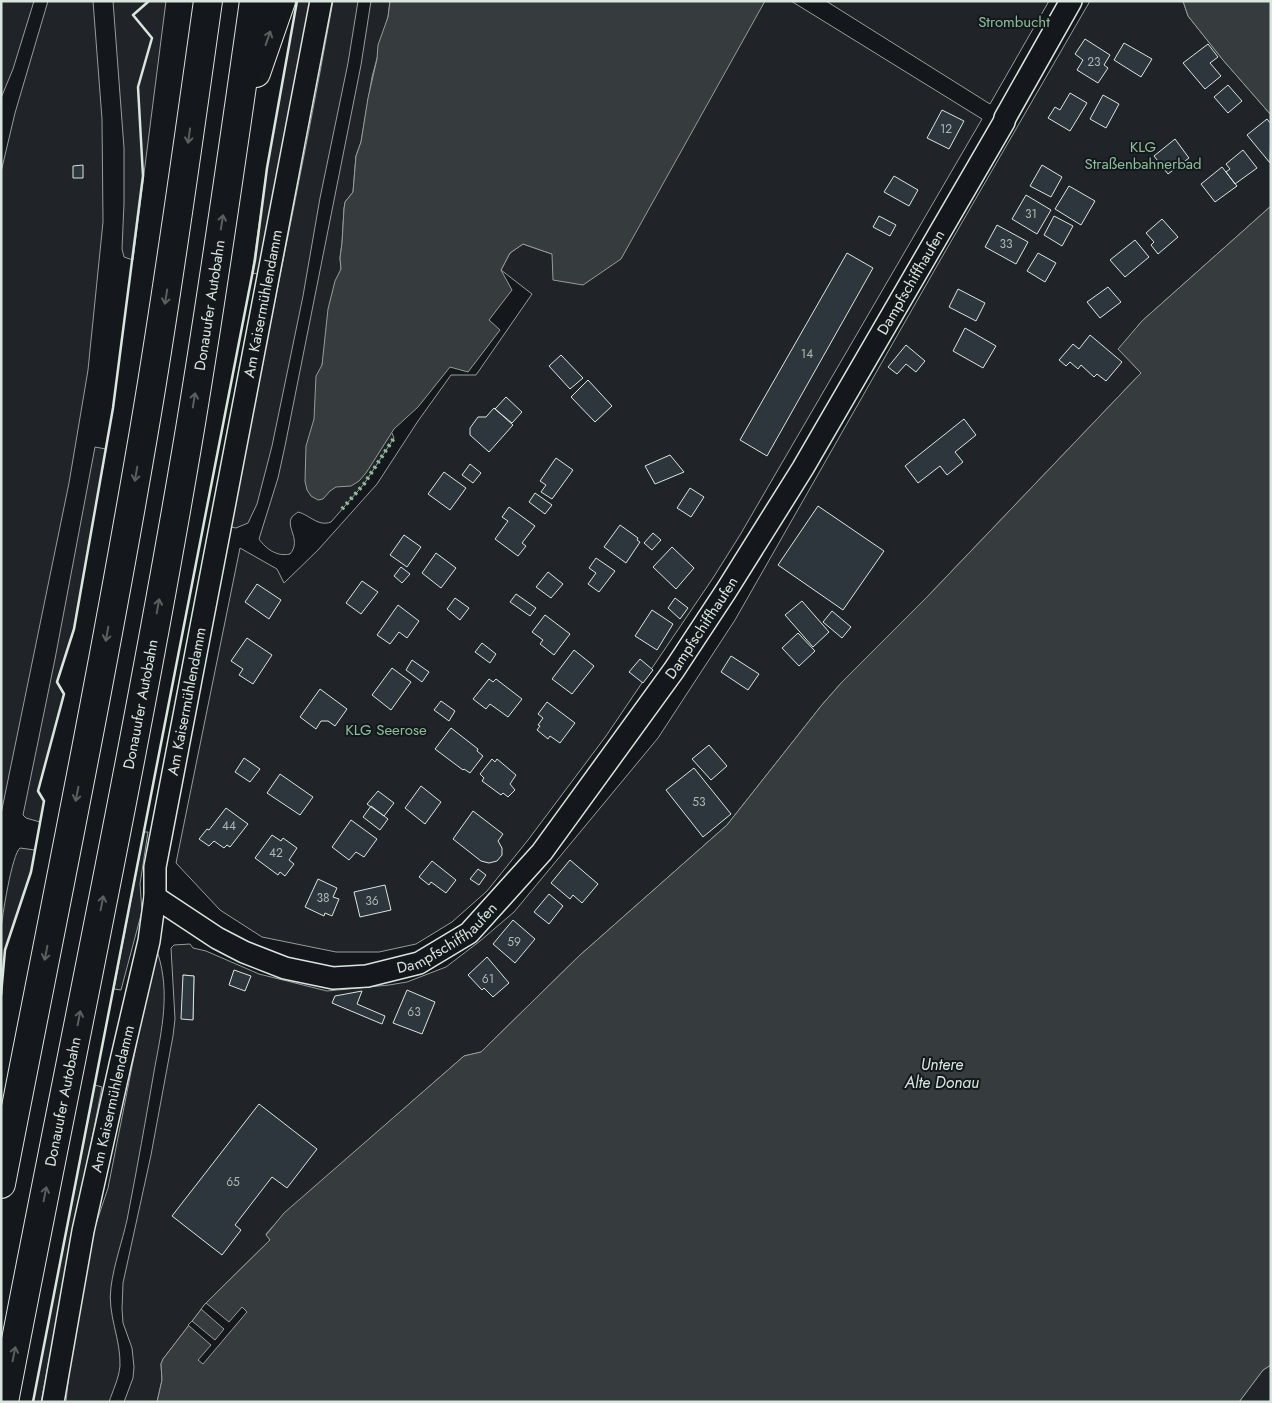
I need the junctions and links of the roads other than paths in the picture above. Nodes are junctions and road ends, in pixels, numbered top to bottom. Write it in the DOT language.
graph roads {
  1 [pos="194,1"];
  2 [pos="208,1"];
  3 [pos="254,1"];
  4 [pos="281,1"];
  5 [pos="321,1"];
  6 [pos="1070,1"];
  7 [pos="196,88"];
  8 [pos="235,134"];
  9 [pos="155,897"];
  10 [pos="1,1184"];
  11 [pos="4,1402"];
  12 [pos="53,1402"];
  1 -- 7 [label="highway"];
  2 -- 7 [label="highway"];
  3 -- 8 [label="highway, Donauufer Autobahn"];
  8 -- 4 [label="highway, one-way"];
  5 -- 9 [label="street, Am Kaisermühlendamm"];
  6 -- 9 [label="street, Dampfschiffhaufen"];
  7 -- 10 [label="highway, one-way"];
  11 -- 8 [label="highway, Donauufer Autobahn, one-way"];
  9 -- 12 [label="street, Am Kaisermühlendamm"];
}
